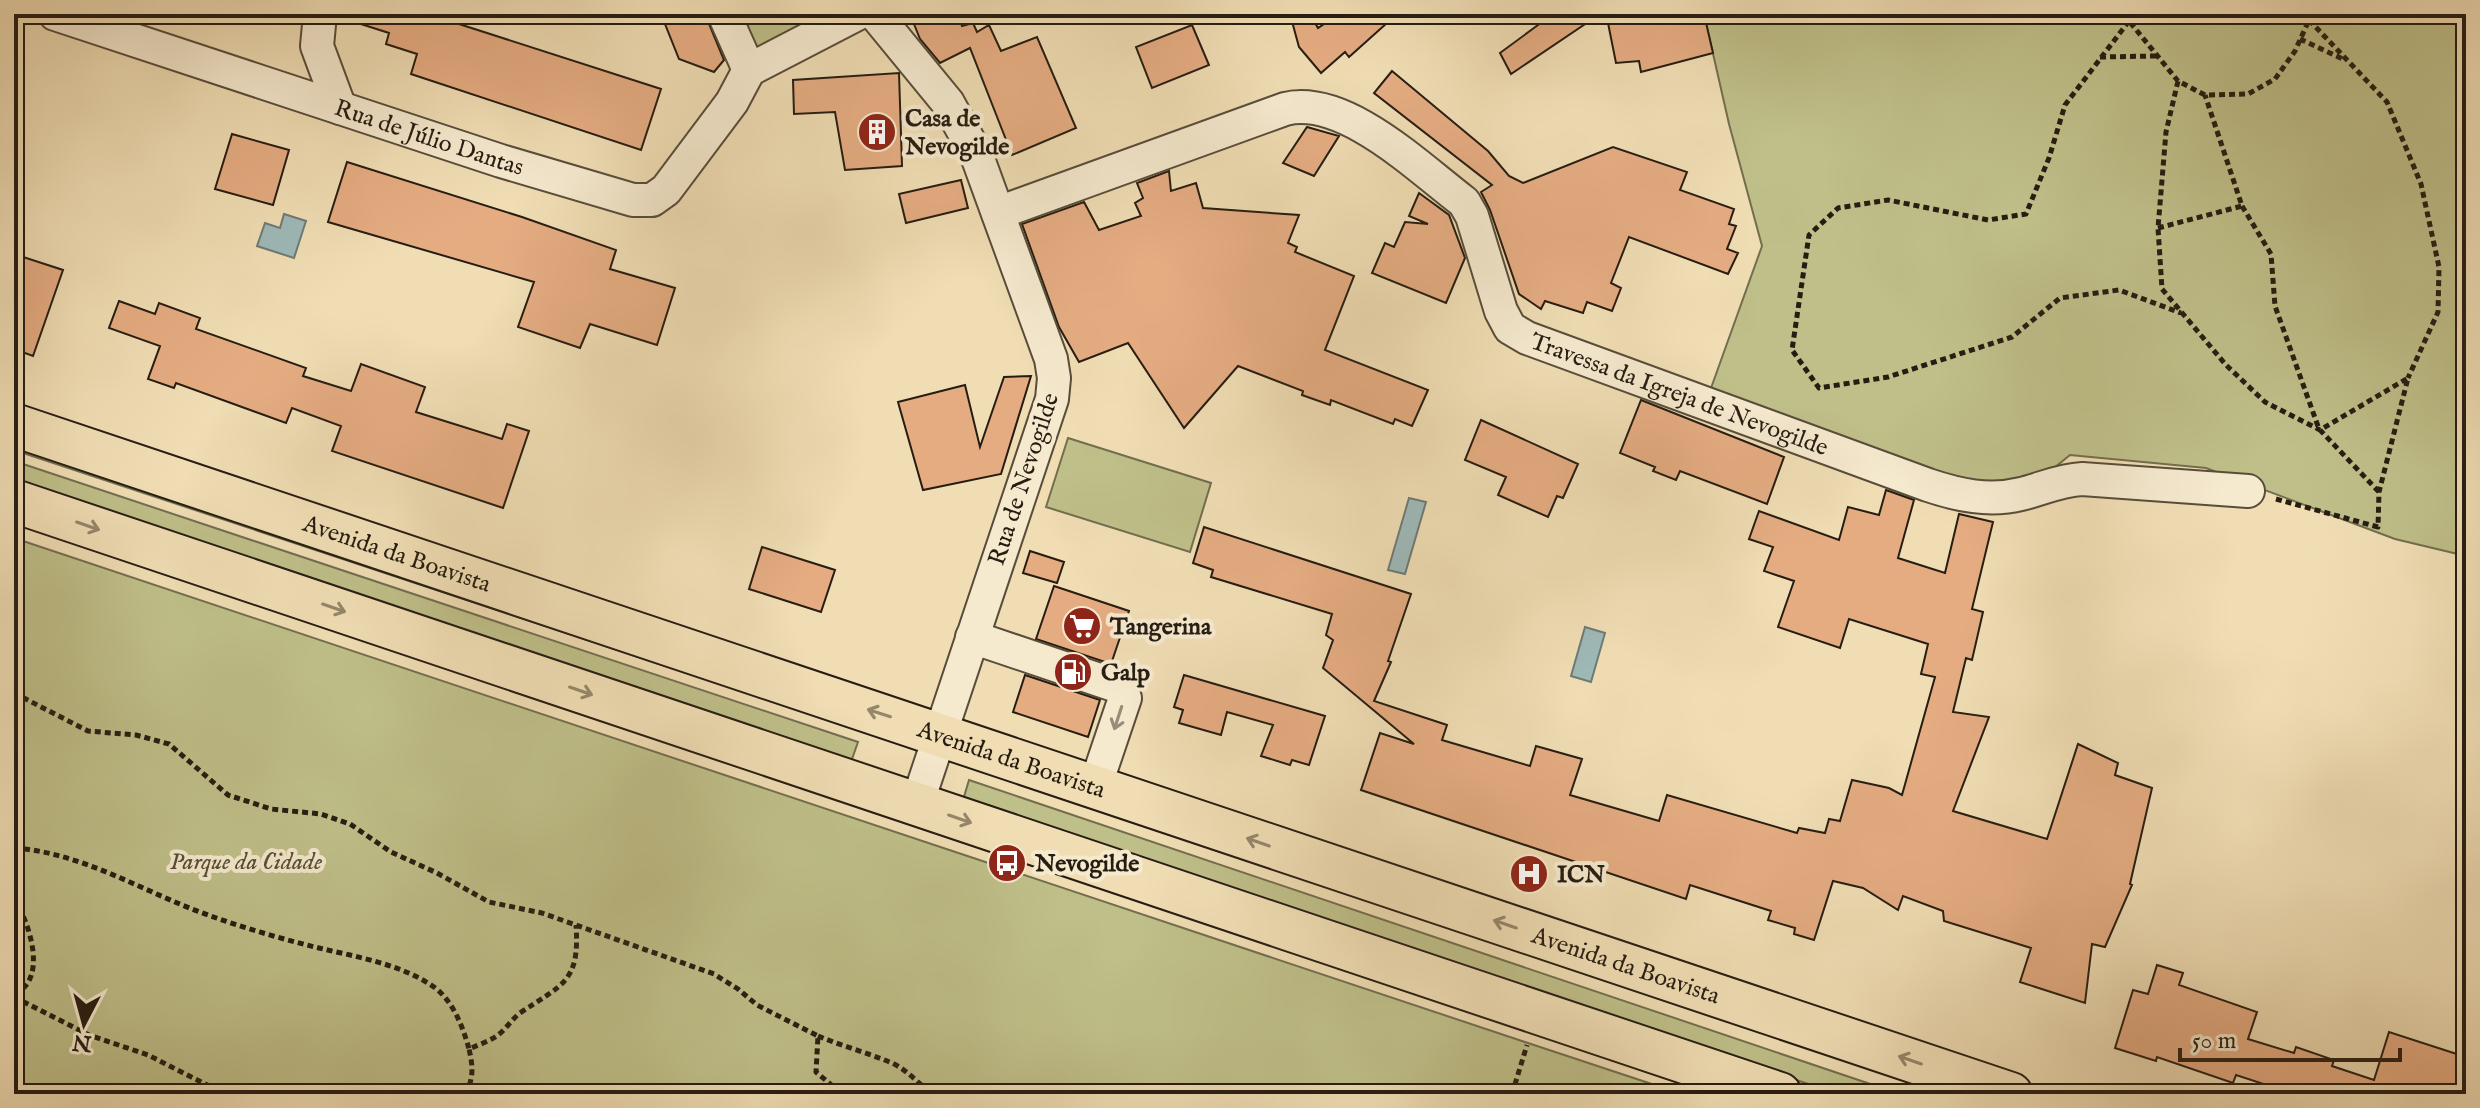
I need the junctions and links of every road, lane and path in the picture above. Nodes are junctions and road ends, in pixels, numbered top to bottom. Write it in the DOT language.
graph roads {
  1 [pos="55,14"];
  2 [pos="320,14"];
  3 [pos="724,14"];
  4 [pos="857,14"];
  5 [pos="875,14"];
  6 [pos="2133,14"];
  7 [pos="2307,17"];
  8 [pos="2129,21"];
  9 [pos="2300,39"];
  10 [pos="317,46"];
  11 [pos="2157,56"];
  12 [pos="2100,57"];
  13 [pos="2348,62"];
  14 [pos="749,70"];
  15 [pos="2178,81"];
  16 [pos="274,86"];
  17 [pos="2205,95"];
  18 [pos="340,108"];
  19 [pos="2242,206"];
  20 [pos="998,213"];
  21 [pos="2158,228"];
  22 [pos="2181,313"];
  23 [pos="2408,378"];
  24 [pos="14,425"];
  25 [pos="2320,430"];
  26 [pos="2248,491"];
  27 [pos="2379,492"];
  28 [pos="14,501"];
  29 [pos="972,637"];
  30 [pos="14,693"];
  31 [pos="942,734"];
  32 [pos="1095,787"];
  33 [pos="917,804"];
  34 [pos="14,848"];
  35 [pos="14,899"];
  36 [pos="576,925"];
  37 [pos="14,995"];
  38 [pos="1537,1014"];
  39 [pos="818,1036"];
  40 [pos="469,1049"];
  41 [pos="225,1094"];
  42 [pos="465,1094"];
  43 [pos="842,1094"];
  44 [pos="933,1094"];
  45 [pos="1512,1094"];
  46 [pos="1780,1094"];
  47 [pos="2011,1094"];
  1 -- 16 [label="street, Rua de Júlio Dantas"];
  2 -- 10 [label="street"];
  3 -- 14 [label="street"];
  4 -- 14 [label="street"];
  5 -- 20 [label="street, Rua de Nevogilde"];
  6 -- 8 [label="path"];
  7 -- 9 [label="path"];
  7 -- 13 [label="path"];
  8 -- 11 [label="path"];
  8 -- 12 [label="path"];
  9 -- 13 [label="path"];
  9 -- 17 [label="path"];
  10 -- 16 [label="street"];
  10 -- 18 [label="street"];
  11 -- 12 [label="path"];
  11 -- 15 [label="path"];
  12 -- 22 [label="path"];
  13 -- 23 [label="path"];
  14 -- 18 [label="street, Rua de Júlio Dantas"];
  15 -- 17 [label="path"];
  15 -- 21 [label="path"];
  16 -- 18 [label="street, Rua de Júlio Dantas"];
  17 -- 19 [label="path"];
  19 -- 21 [label="path"];
  19 -- 25 [label="path"];
  20 -- 26 [label="street, Travessa da Igreja de Nevogilde"];
  20 -- 29 [label="street, Rua de Nevogilde"];
  21 -- 22 [label="path"];
  22 -- 25 [label="path"];
  23 -- 25 [label="path"];
  23 -- 27 [label="path"];
  31 -- 24 [label="main road, Avenida da Boavista, one-way"];
  25 -- 27 [label="path"];
  26 -- 27 [label="path"];
  28 -- 33 [label="main road, one-way"];
  29 -- 31 [label="street, Rua de Nevogilde"];
  29 -- 32 [label="street, one-way"];
  30 -- 36 [label="path"];
  31 -- 32 [label="main road, Avenida da Boavista"];
  31 -- 33 [label="street, Rua de Nevogilde"];
  47 -- 32 [label="main road, Avenida da Boavista, one-way"];
  33 -- 38 [label="main road, one-way"];
  34 -- 40 [label="path"];
  35 -- 37 [label="path"];
  36 -- 39 [label="path"];
  36 -- 40 [label="path"];
  37 -- 41 [label="path"];
  38 -- 45 [label="path"];
  38 -- 46 [label="main road"];
  39 -- 43 [label="path"];
  39 -- 44 [label="path"];
  40 -- 42 [label="path"];
}
